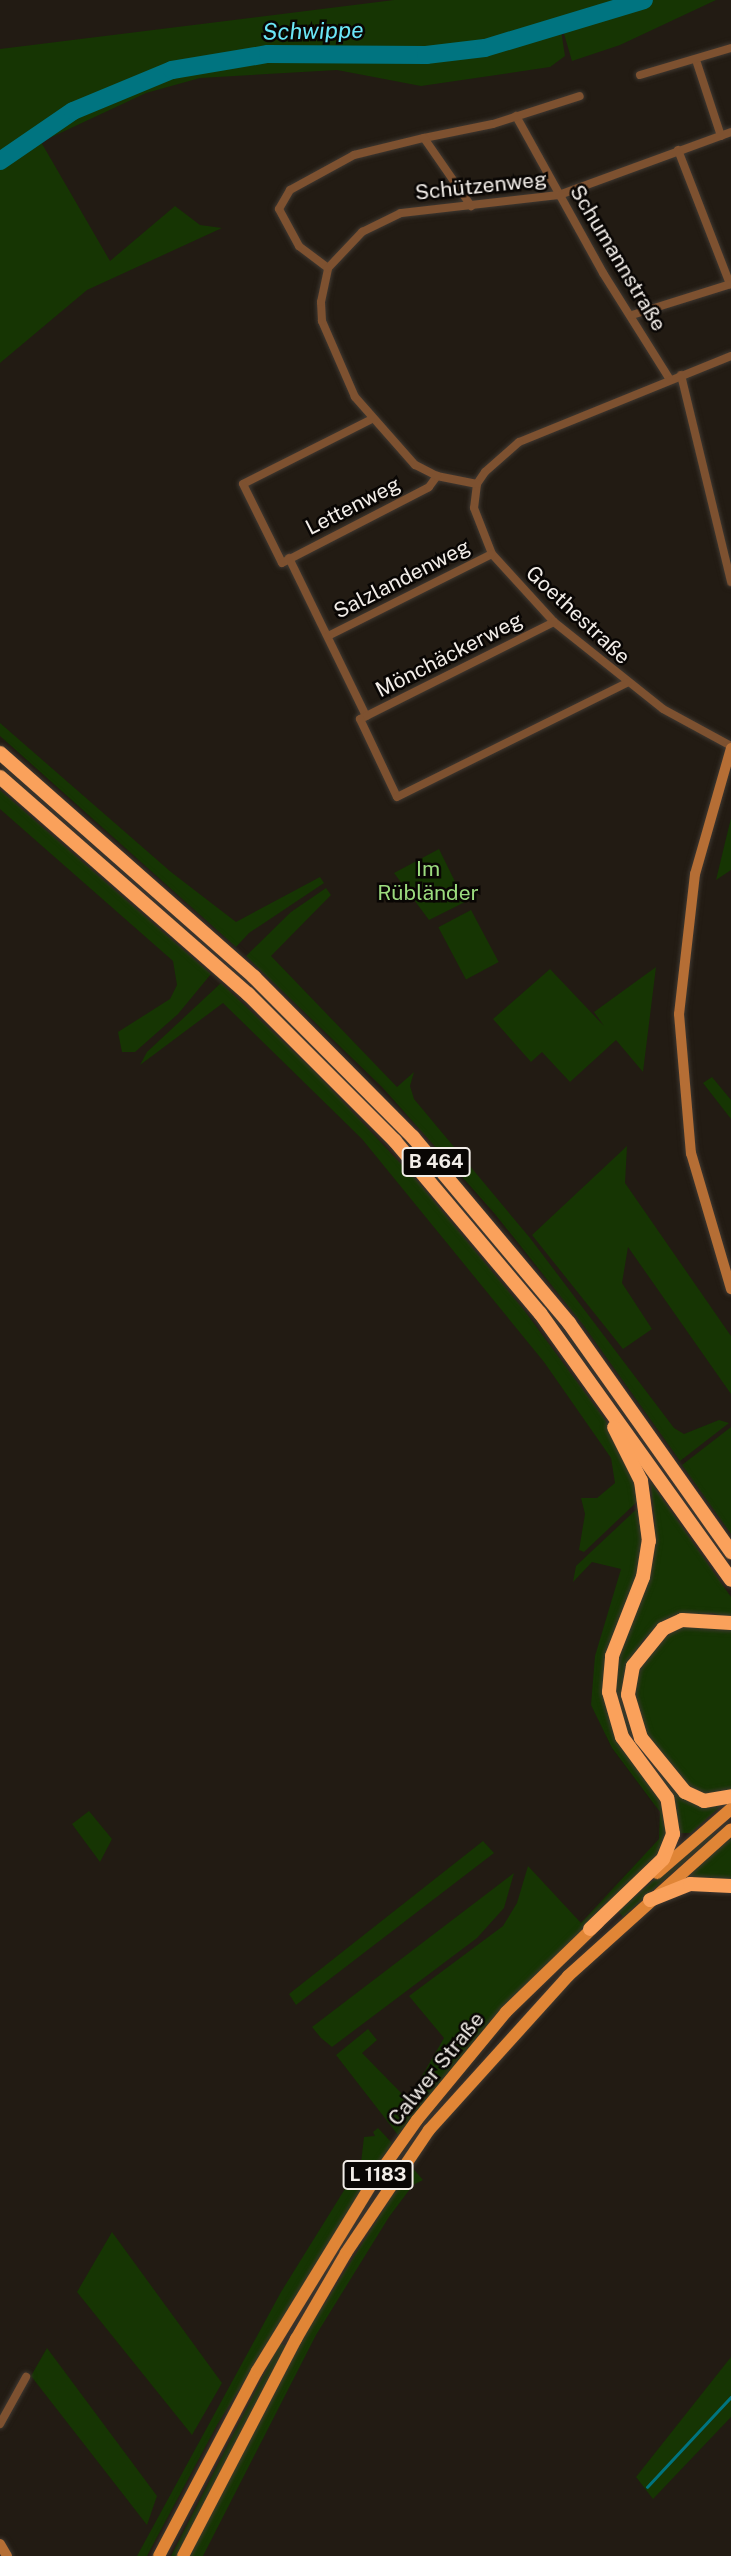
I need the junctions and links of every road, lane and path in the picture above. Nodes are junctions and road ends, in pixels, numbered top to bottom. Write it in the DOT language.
graph roads {
  1 [pos="731,48"];
  2 [pos="696,60"];
  3 [pos="640,75"];
  4 [pos="580,96"];
  5 [pos="516,116"];
  6 [pos="731,132"];
  7 [pos="721,135"];
  8 [pos="424,138"];
  9 [pos="678,150"];
  10 [pos="559,195"];
  11 [pos="471,206"];
  12 [pos="328,268"];
  13 [pos="730,284"];
  14 [pos="632,315"];
  15 [pos="731,356"];
  16 [pos="681,376"];
  17 [pos="670,380"];
  18 [pos="370,420"];
  19 [pos="437,476"];
  20 [pos="477,484"];
  21 [pos="492,554"];
  22 [pos="286,560"];
  23 [pos="731,582"];
  24 [pos="554,622"];
  25 [pos="328,636"];
  26 [pos="627,682"];
  27 [pos="363,718"];
  28 [pos="731,747"];
  29 [pos="0,753"];
  30 [pos="0,776"];
  31 [pos="731,1289"];
  32 [pos="598,1391"];
  33 [pos="731,1552"];
  34 [pos="731,1580"];
  35 [pos="731,1623"];
  36 [pos="731,1796"];
  37 [pos="731,1809"];
  38 [pos="731,1829"];
  39 [pos="731,1886"];
  40 [pos="650,1900"];
  41 [pos="590,1929"];
  42 [pos="26,2377"];
  43 [pos="0,2424"];
  44 [pos="0,2544"];
  45 [pos="7,2556"];
  46 [pos="159,2556"];
  47 [pos="183,2556"];
  1 -- 2 [label="street"];
  2 -- 3 [label="street"];
  2 -- 7 [label="street"];
  4 -- 5 [label="street"];
  5 -- 8 [label="street"];
  5 -- 10 [label="street, Schumannstraße"];
  6 -- 7 [label="street, Schützenweg"];
  7 -- 9 [label="street, Schützenweg"];
  8 -- 11 [label="street"];
  8 -- 12 [label="street"];
  9 -- 10 [label="street, Schützenweg"];
  9 -- 13 [label="street"];
  10 -- 11 [label="street, Schützenweg"];
  10 -- 14 [label="street, Schumannstraße"];
  11 -- 12 [label="street, Schützenweg"];
  12 -- 18 [label="street"];
  13 -- 14 [label="street"];
  14 -- 17 [label="street, Schumannstraße"];
  15 -- 16 [label="street"];
  16 -- 17 [label="street"];
  16 -- 23 [label="street"];
  17 -- 20 [label="street"];
  18 -- 19 [label="street"];
  18 -- 22 [label="street"];
  19 -- 20 [label="street"];
  19 -- 22 [label="street, Lettenweg"];
  20 -- 21 [label="street, Goethestraße"];
  21 -- 24 [label="street, Goethestraße"];
  21 -- 25 [label="street, Salzlandenweg"];
  22 -- 25 [label="street"];
  24 -- 26 [label="street, Goethestraße"];
  24 -- 27 [label="street, Mönchäckerweg"];
  25 -- 27 [label="street"];
  26 -- 27 [label="street"];
  26 -- 28 [label="street, Goethestraße"];
  28 -- 31 [label="street"];
  29 -- 33 [label="highway, B 464"];
  30 -- 32 [label="highway, B 464"];
  32 -- 34 [label="highway, B 464"];
  32 -- 41 [label="highway"];
  35 -- 36 [label="highway"];
  37 -- 41 [label="main road, Calwer Straße / L 1183"];
  38 -- 40 [label="main road, Calwer Straße / L 1183"];
  39 -- 40 [label="highway"];
  40 -- 47 [label="main road, Calwer Straße / L 1183"];
  41 -- 46 [label="main road, Calwer Straße / L 1183"];
  42 -- 43 [label="street"];
  44 -- 45 [label="street"];
}
